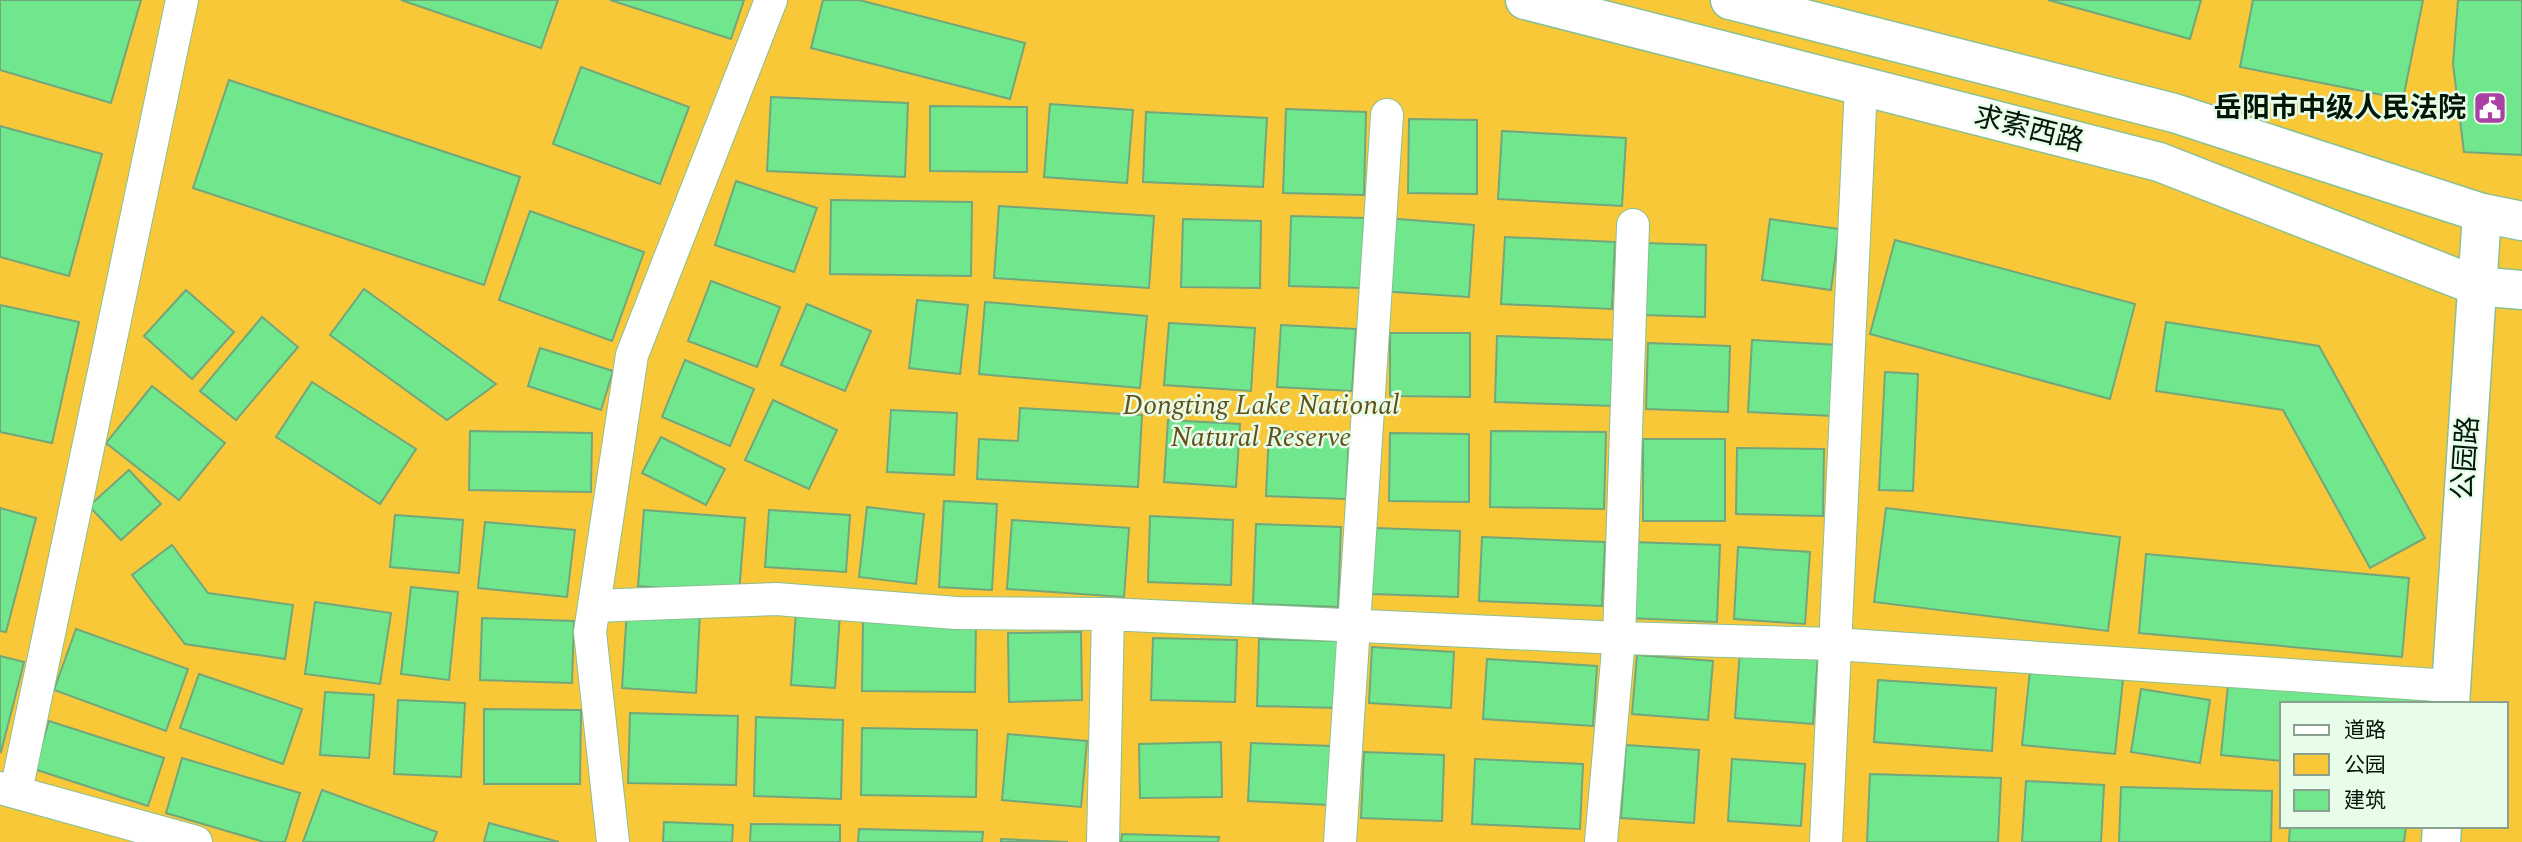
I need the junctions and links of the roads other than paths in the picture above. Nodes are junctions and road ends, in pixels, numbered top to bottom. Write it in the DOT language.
graph roads {
  1 [pos="183,0"];
  2 [pos="771,0"];
  3 [pos="1525,0"];
  4 [pos="1730,0"];
  5 [pos="1861,86"];
  6 [pos="1387,115"];
  7 [pos="2482,212"];
  8 [pos="2522,221"];
  9 [pos="1633,225"];
  10 [pos="2477,286"];
  11 [pos="2522,290"];
  12 [pos="594,606"];
  13 [pos="1108,614"];
  14 [pos="1352,624"];
  15 [pos="1619,638"];
  16 [pos="1835,644"];
  17 [pos="2451,695"];
  18 [pos="8,790"];
  19 [pos="195,842"];
  20 [pos="613,842"];
  21 [pos="1103,842"];
  22 [pos="1340,842"];
  23 [pos="1601,842"];
  24 [pos="1826,842"];
  1 -- 18 [label="street"];
  2 -- 12 [label="street"];
  3 -- 5 [label="main road, 求索西路"];
  4 -- 7 [label="main road, 求索西路"];
  5 -- 10 [label="main road, 求索西路"];
  5 -- 16 [label="street"];
  6 -- 14 [label="street"];
  7 -- 8 [label="main road, 求索西路"];
  7 -- 10 [label="main road, 公园路"];
  9 -- 15 [label="street"];
  10 -- 11 [label="main road, 求索西路"];
  10 -- 17 [label="main road, 公园路"];
  12 -- 13 [label="street"];
  12 -- 20 [label="street"];
  13 -- 14 [label="street"];
  13 -- 21 [label="street"];
  14 -- 15 [label="street"];
  14 -- 22 [label="street"];
  15 -- 16 [label="street"];
  15 -- 23 [label="street"];
  16 -- 17 [label="street"];
  16 -- 24 [label="street"];
  18 -- 19 [label="street"];
}
